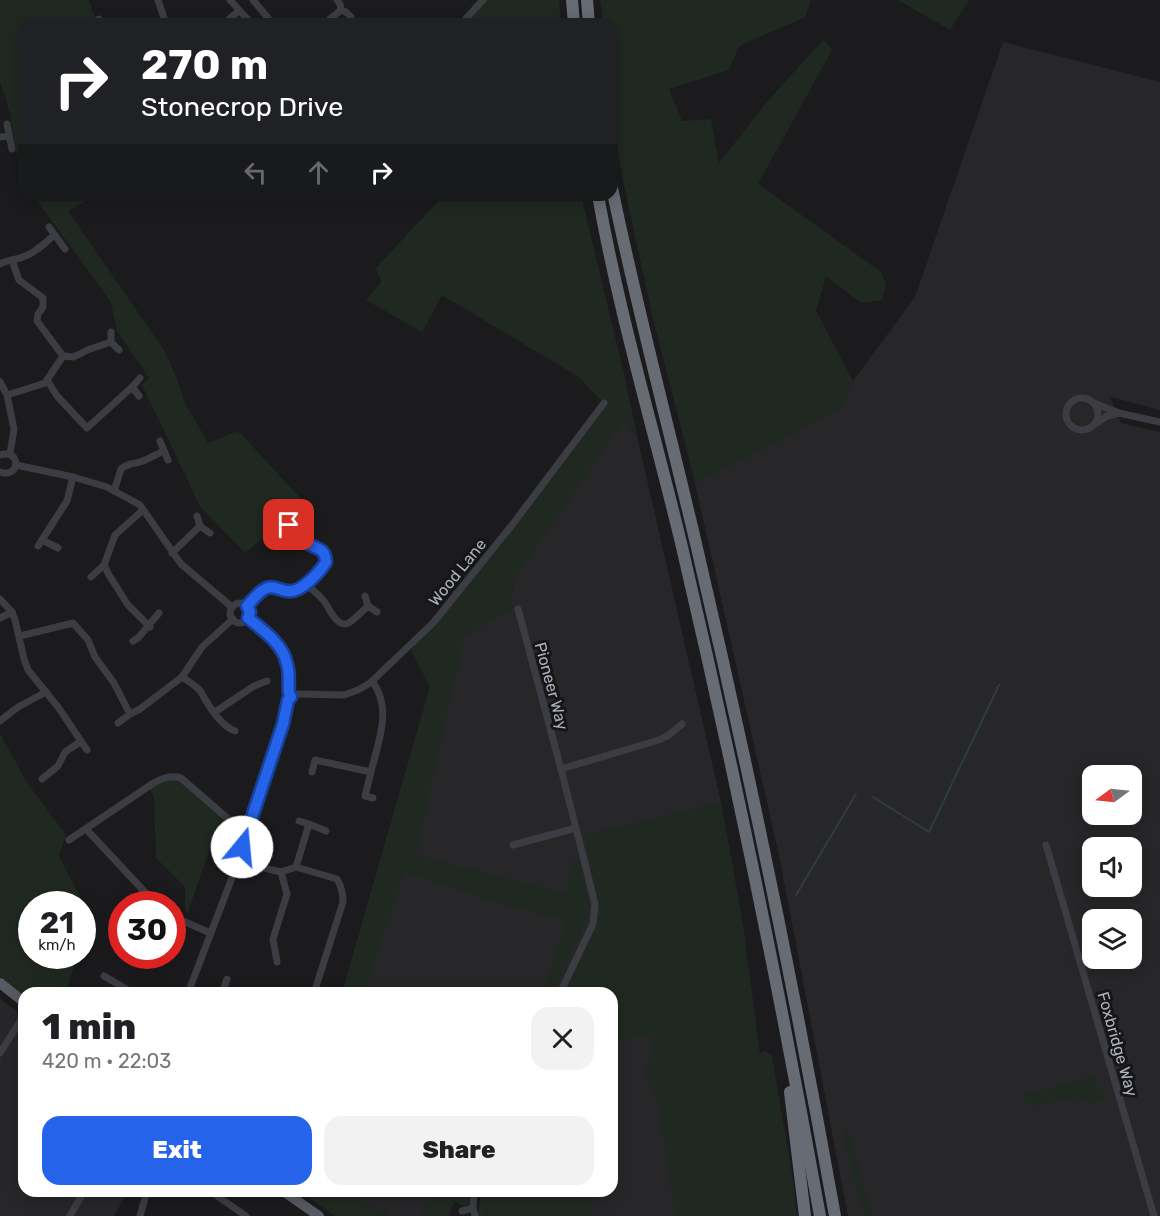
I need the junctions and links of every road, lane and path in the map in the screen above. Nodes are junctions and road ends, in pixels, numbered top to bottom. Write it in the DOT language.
graph roads {
  1 [pos="158,0"];
  2 [pos="230,0"];
  3 [pos="253,0"];
  4 [pos="337,0"];
  5 [pos="483,0"];
  6 [pos="572,0"];
  7 [pos="587,0"];
  8 [pos="239,10"];
  9 [pos="341,10"];
  10 [pos="351,17"];
  11 [pos="164,18"];
  12 [pos="230,18"];
  13 [pos="246,18"];
  14 [pos="268,18"];
  15 [pos="331,18"];
  16 [pos="466,18"];
  17 [pos="574,18"];
  18 [pos="588,18"];
  19 [pos="7,124"];
  20 [pos="9,136"];
  21 [pos="0,137"];
  22 [pos="12,148"];
  23 [pos="598,201"];
  24 [pos="615,201"];
  25 [pos="48,227"];
  26 [pos="54,235"];
  27 [pos="65,249"];
  28 [pos="12,260"];
  29 [pos="0,264"];
  30 [pos="111,332"];
  31 [pos="111,342"];
  32 [pos="119,350"];
  33 [pos="63,356"];
  34 [pos="141,378"];
  35 [pos="47,380"];
  36 [pos="0,382"];
  37 [pos="132,387"];
  38 [pos="7,395"];
  39 [pos="139,396"];
  40 [pos="604,403"];
  41 [pos="1094,403"];
  42 [pos="1119,413"];
  43 [pos="1160,422"];
  44 [pos="1096,423"];
  45 [pos="160,441"];
  46 [pos="164,451"];
  47 [pos="10,454"];
  48 [pos="0,455"];
  49 [pos="168,460"];
  50 [pos="16,465"];
  51 [pos="1,474"];
  52 [pos="73,477"];
  53 [pos="114,490"];
  54 [pos="143,510"];
  55 [pos="302,515"];
  56 [pos="197,516"];
  57 [pos="289,525"];
  58 [pos="200,526"];
  59 [pos="282,532"];
  60 [pos="210,533"];
  61 [pos="58,548"];
  62 [pos="172,553"];
  63 [pos="104,565"];
  64 [pos="91,577"];
  65 [pos="306,584"];
  66 [pos="365,596"];
  67 [pos="0,599"];
  68 [pos="247,606"];
  69 [pos="368,606"];
  70 [pos="232,607"];
  71 [pos="518,609"];
  72 [pos="12,612"];
  73 [pos="377,612"];
  74 [pos="159,613"];
  75 [pos="0,618"];
  76 [pos="248,618"];
  77 [pos="233,619"];
  78 [pos="149,626"];
  79 [pos="20,636"];
  80 [pos="133,641"];
  81 [pos="182,677"];
  82 [pos="267,681"];
  83 [pos="372,681"];
  84 [pos="46,692"];
  85 [pos="291,697"];
  86 [pos="215,712"];
  87 [pos="130,714"];
  88 [pos="0,721"];
  89 [pos="118,723"];
  90 [pos="682,724"];
  91 [pos="235,731"];
  92 [pos="81,742"];
  93 [pos="87,750"];
  94 [pos="561,769"];
  95 [pos="312,772"];
  96 [pos="371,772"];
  97 [pos="42,778"];
  98 [pos="373,798"];
  99 [pos="299,821"];
  100 [pos="309,824"];
  101 [pos="576,828"];
  102 [pos="87,830"];
  103 [pos="326,831"];
  104 [pos="246,832"];
  105 [pos="69,840"];
  106 [pos="513,845"];
  107 [pos="1046,845"];
  108 [pos="238,862"];
  109 [pos="296,867"];
  110 [pos="281,872"];
  111 [pos="144,891"];
  112 [pos="186,922"];
  113 [pos="210,933"];
  114 [pos="277,962"];
  115 [pos="104,976"];
  116 [pos="775,978"];
  117 [pos="227,979"];
  118 [pos="0,983"];
  119 [pos="123,987"];
  120 [pos="190,987"];
  121 [pos="224,987"];
  122 [pos="316,987"];
  123 [pos="563,987"];
  124 [pos="18,997"];
  125 [pos="18,1024"];
  126 [pos="0,1053"];
  127 [pos="810,1075"];
  128 [pos="81,1197"];
  129 [pos="145,1197"];
  130 [pos="219,1197"];
  131 [pos="292,1197"];
  132 [pos="462,1211"];
  133 [pos="474,1212"];
  134 [pos="70,1216"];
  135 [pos="140,1216"];
  136 [pos="246,1216"];
  137 [pos="319,1216"];
  138 [pos="805,1216"];
  139 [pos="820,1216"];
  140 [pos="835,1216"];
  141 [pos="842,1216"];
  142 [pos="1154,1216"];
  1 -- 11 [label="street"];
  2 -- 8 [label="street"];
  3 -- 14 [label="street"];
  4 -- 9 [label="street"];
  5 -- 16 [label="street"];
  6 -- 17 [label="highway"];
  7 -- 18 [label="highway"];
  8 -- 12 [label="street"];
  8 -- 13 [label="street"];
  9 -- 10 [label="street"];
  9 -- 15 [label="street"];
  19 -- 20 [label="street"];
  20 -- 21 [label="street"];
  20 -- 22 [label="street"];
  23 -- 116 [label="highway"];
  24 -- 127 [label="highway"];
  25 -- 26 [label="street"];
  26 -- 27 [label="street"];
  26 -- 28 [label="street"];
  28 -- 29 [label="street"];
  28 -- 33 [label="street"];
  30 -- 31 [label="street"];
  31 -- 32 [label="street"];
  31 -- 33 [label="street"];
  33 -- 35 [label="street"];
  34 -- 37 [label="street"];
  35 -- 37 [label="street"];
  35 -- 38 [label="street"];
  36 -- 38 [label="street"];
  37 -- 39 [label="street"];
  38 -- 47 [label="street"];
  40 -- 83 [label="street, Wood Lane"];
  41 -- 42 [label="street"];
  41 -- 44 [label="street"];
  41 -- 44 [label="street"];
  42 -- 43 [label="street"];
  42 -- 44 [label="street"];
  45 -- 46 [label="street"];
  46 -- 49 [label="street"];
  46 -- 53 [label="street"];
  47 -- 48 [label="street"];
  47 -- 50 [label="street"];
  50 -- 51 [label="street"];
  50 -- 52 [label="street"];
  52 -- 53 [label="street"];
  52 -- 61 [label="street"];
  53 -- 54 [label="street"];
  54 -- 62 [label="street"];
  54 -- 63 [label="street"];
  55 -- 57 [label="street"];
  56 -- 58 [label="street"];
  57 -- 59 [label="street"];
  57 -- 65 [label="street"];
  58 -- 60 [label="street"];
  58 -- 62 [label="street"];
  62 -- 70 [label="street"];
  63 -- 64 [label="street"];
  63 -- 78 [label="street"];
  65 -- 68 [label="street"];
  65 -- 69 [label="street"];
  66 -- 69 [label="street"];
  67 -- 72 [label="street"];
  68 -- 70 [label="street"];
  68 -- 76 [label="street"];
  69 -- 73 [label="street"];
  70 -- 77 [label="street"];
  71 -- 94 [label="street, Pioneer Way"];
  72 -- 75 [label="street"];
  72 -- 79 [label="street"];
  74 -- 78 [label="street"];
  76 -- 77 [label="street"];
  76 -- 85 [label="street"];
  77 -- 81 [label="street"];
  78 -- 80 [label="street"];
  79 -- 84 [label="street"];
  79 -- 87 [label="street"];
  81 -- 86 [label="street"];
  81 -- 87 [label="street"];
  82 -- 86 [label="street"];
  83 -- 85 [label="street, Wood Lane"];
  83 -- 96 [label="street"];
  84 -- 88 [label="street"];
  84 -- 92 [label="street"];
  85 -- 104 [label="street"];
  86 -- 91 [label="street"];
  87 -- 89 [label="street"];
  90 -- 94 [label="street"];
  92 -- 93 [label="street"];
  92 -- 97 [label="street"];
  94 -- 101 [label="street, Pioneer Way"];
  95 -- 96 [label="street"];
  96 -- 98 [label="street"];
  99 -- 100 [label="street"];
  100 -- 103 [label="street"];
  100 -- 109 [label="street"];
  101 -- 106 [label="street"];
  101 -- 123 [label="street, Pioneer Way"];
  102 -- 104 [label="street"];
  102 -- 105 [label="street"];
  102 -- 111 [label="street"];
  104 -- 108 [label="street"];
  107 -- 142 [label="street, Foxbridge Way"];
  108 -- 110 [label="street"];
  108 -- 113 [label="street"];
  109 -- 110 [label="street"];
  109 -- 122 [label="street"];
  110 -- 114 [label="street"];
  112 -- 113 [label="street"];
  113 -- 120 [label="street"];
  115 -- 119 [label="street"];
  116 -- 138 [label="highway"];
  116 -- 139 [label="highway"];
  117 -- 121 [label="street"];
  118 -- 124 [label="main road"];
  125 -- 126 [label="street"];
  127 -- 140 [label="highway"];
  127 -- 141 [label="highway"];
  128 -- 134 [label="street"];
  129 -- 135 [label="street"];
  130 -- 136 [label="street"];
  131 -- 137 [label="main road"];
  132 -- 133 [label="street"];
}
